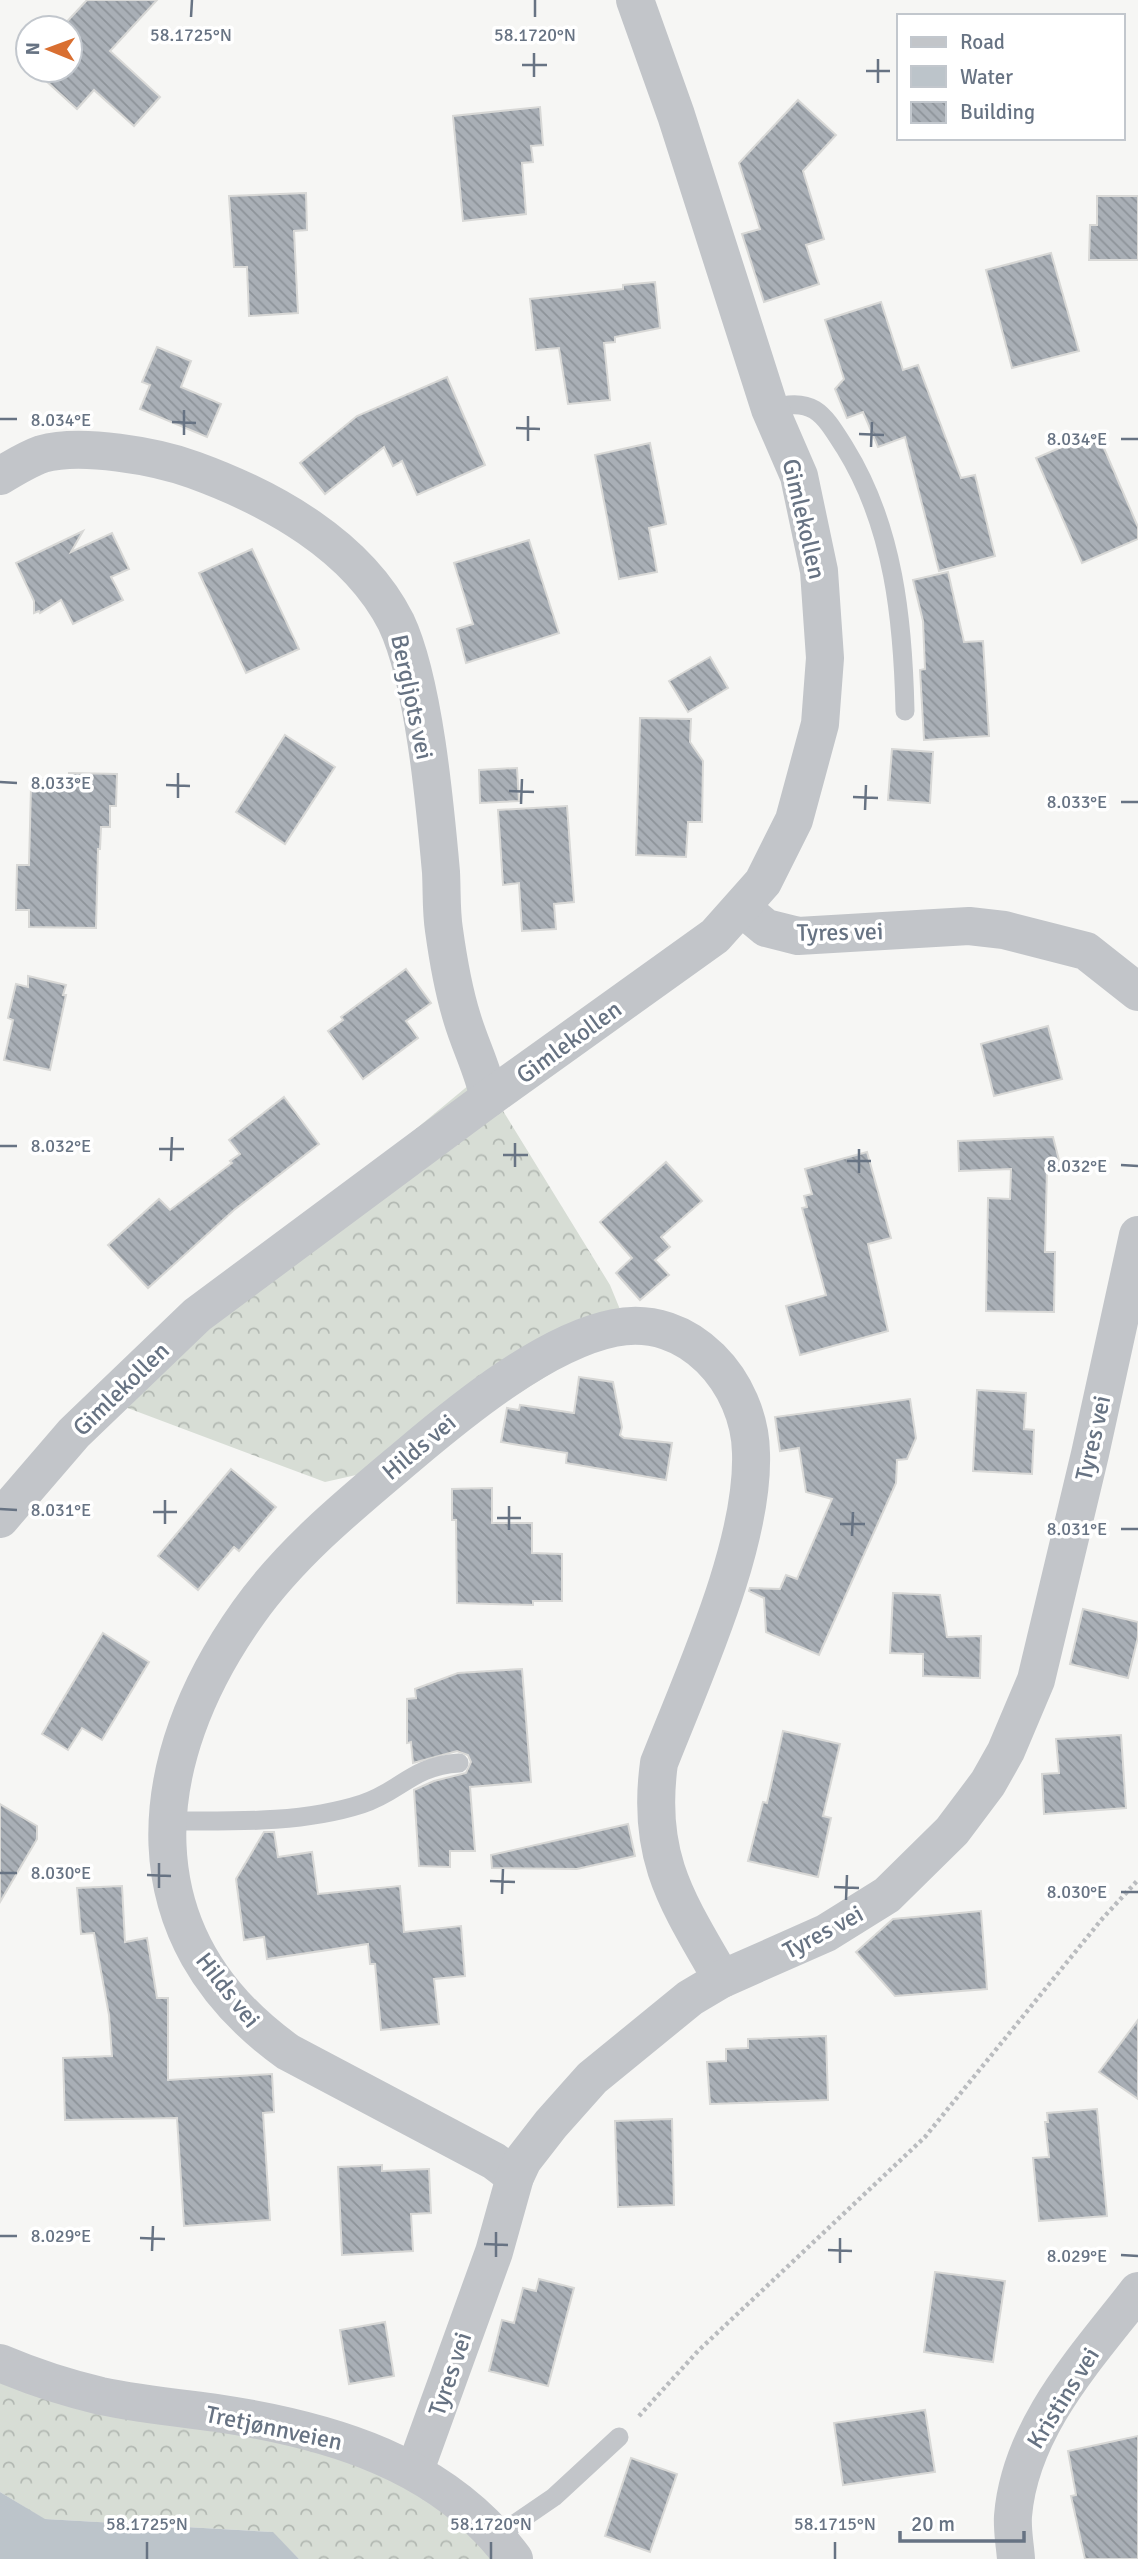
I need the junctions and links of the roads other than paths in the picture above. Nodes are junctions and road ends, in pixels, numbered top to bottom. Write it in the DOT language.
graph roads {
  1 [pos="635,0"];
  2 [pos="770,409"];
  3 [pos="0,476"];
  4 [pos="905,711"];
  5 [pos="742,908"];
  6 [pos="1138,992"];
  7 [pos="489,1098"];
  8 [pos="1138,1234"];
  9 [pos="0,1519"];
  10 [pos="458,1763"];
  11 [pos="165,1821"];
  12 [pos="722,1979"];
  13 [pos="515,2177"];
  14 [pos="1138,2291"];
  15 [pos="0,2363"];
  16 [pos="620,2437"];
  17 [pos="415,2470"];
  18 [pos="506,2548"];
  19 [pos="1016,2559"];
  1 -- 2 [label="street, Gimlekollen"];
  2 -- 4 [label="lane"];
  2 -- 5 [label="street, Gimlekollen"];
  3 -- 7 [label="street, Bergljots vei"];
  5 -- 6 [label="street, Tyres vei"];
  5 -- 7 [label="street, Gimlekollen"];
  7 -- 9 [label="street, Gimlekollen"];
  8 -- 12 [label="street, Tyres vei"];
  10 -- 11 [label="lane"];
  11 -- 12 [label="street, Hilds vei"];
  11 -- 13 [label="street, Hilds vei"];
  12 -- 13 [label="street, Tyres vei"];
  13 -- 17 [label="street, Tyres vei"];
  14 -- 19 [label="street, Kristins vei"];
  15 -- 17 [label="street, Tretjønnveien"];
  16 -- 18 [label="lane"];
  17 -- 18 [label="street, Tretjønnveien"];
}
